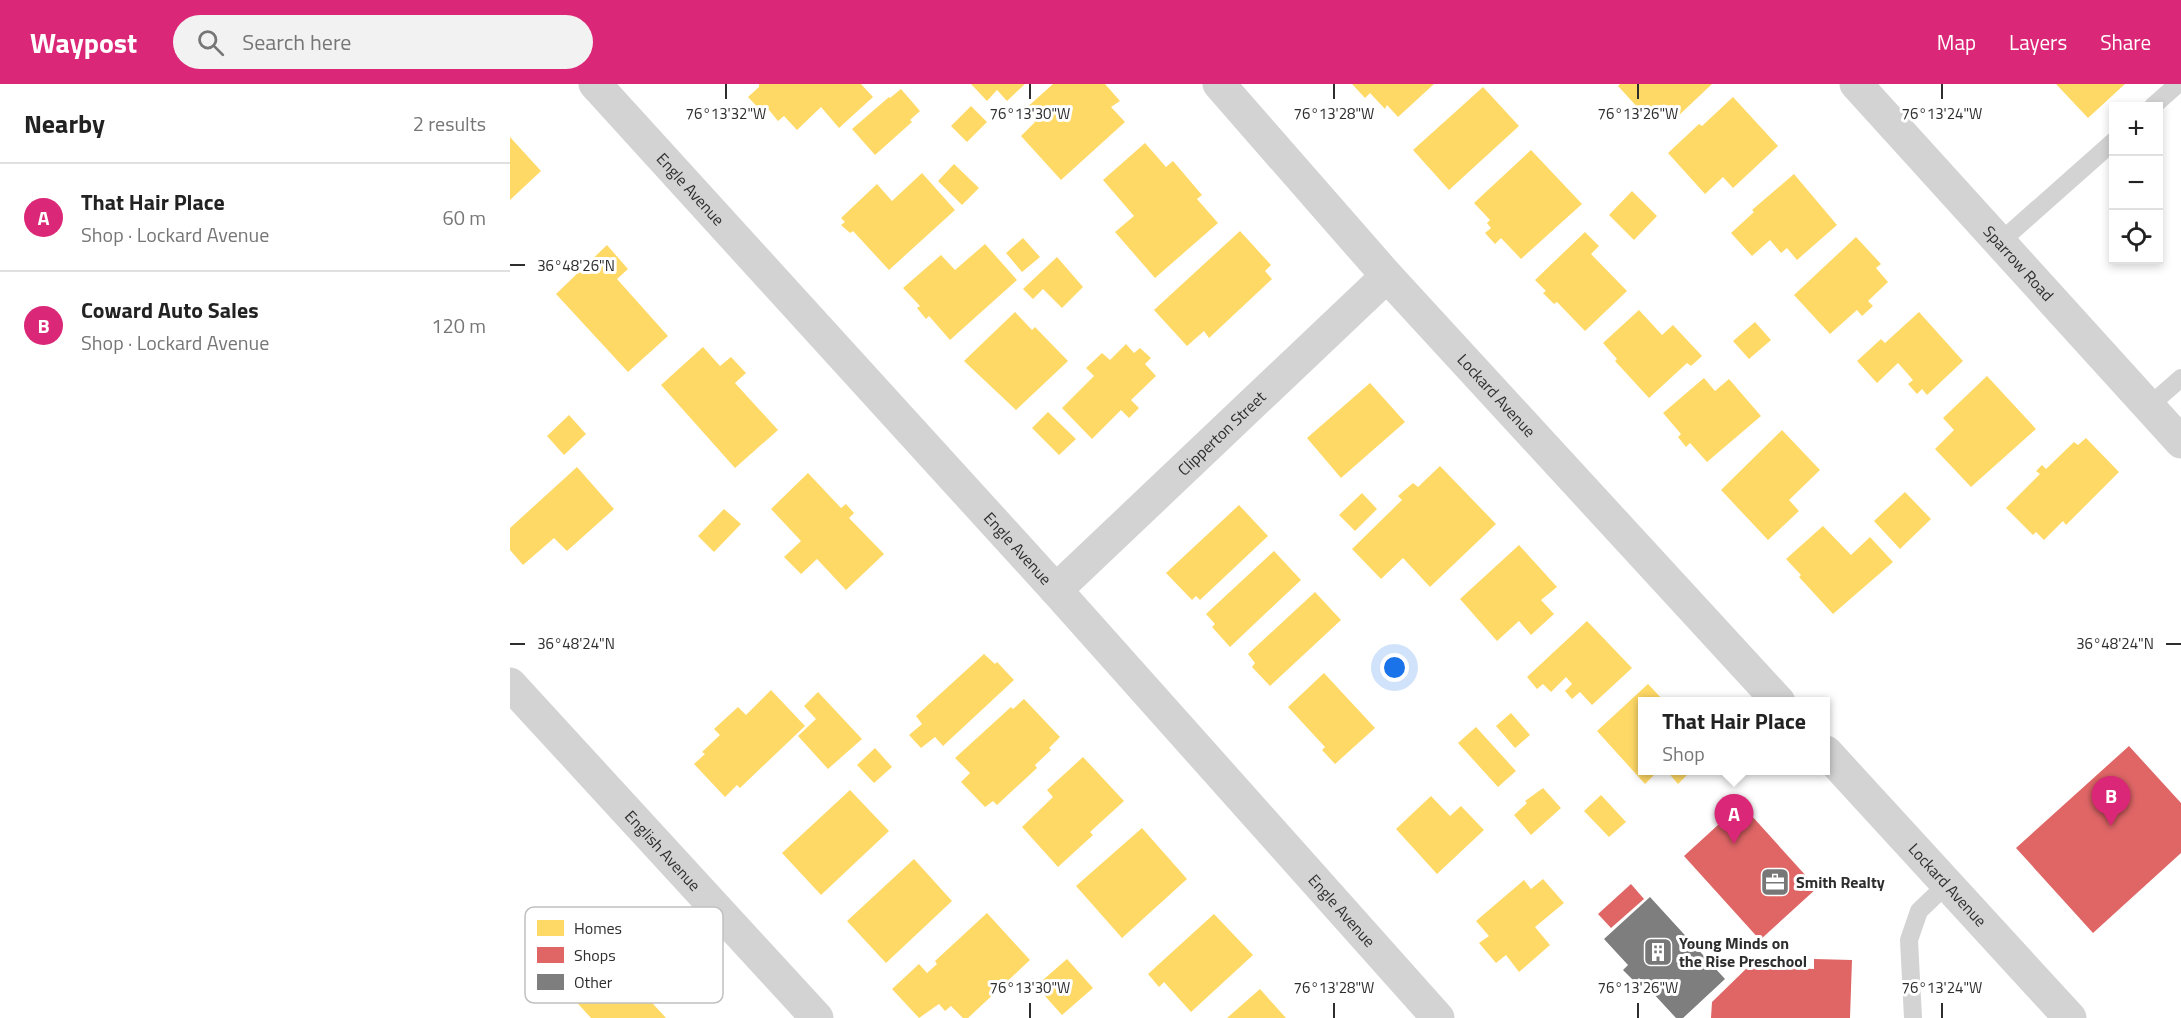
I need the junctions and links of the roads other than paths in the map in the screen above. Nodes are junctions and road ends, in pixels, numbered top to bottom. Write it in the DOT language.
graph roads {
  1 [pos="595,84"];
  2 [pos="1219,84"];
  3 [pos="1856,84"];
  4 [pos="2178,84"];
  5 [pos="2158,102"];
  6 [pos="2109,145"];
  7 [pos="2000,242"];
  8 [pos="1387,276"];
  9 [pos="2181,378"];
  10 [pos="2148,406"];
  11 [pos="2181,442"];
  12 [pos="1056,590"];
  13 [pos="510,684"];
  14 [pos="1774,697"];
  15 [pos="1830,756"];
  16 [pos="1947,884"];
  17 [pos="715,907"];
  18 [pos="723,916"];
  19 [pos="817,1018"];
  20 [pos="1438,1018"];
  21 [pos="1913,1018"];
  22 [pos="2070,1018"];
  1 -- 12 [label="street, Engle Avenue"];
  2 -- 8 [label="street, Lockard Avenue"];
  3 -- 7 [label="street, Sparrow Road"];
  4 -- 5 [label="lane"];
  6 -- 7 [label="lane"];
  7 -- 10 [label="street, Sparrow Road"];
  8 -- 12 [label="street, Clipperton Street"];
  8 -- 14 [label="street, Lockard Avenue"];
  9 -- 10 [label="lane"];
  10 -- 11 [label="street, Sparrow Road"];
  12 -- 20 [label="street, Engle Avenue"];
  13 -- 17 [label="street, English Avenue"];
  15 -- 16 [label="street, Lockard Avenue"];
  16 -- 21 [label="lane"];
  16 -- 22 [label="street, Lockard Avenue"];
  18 -- 19 [label="street, English Avenue"];
}
